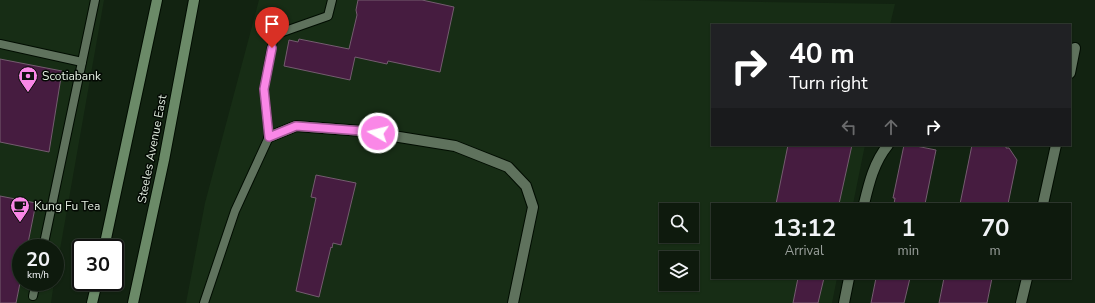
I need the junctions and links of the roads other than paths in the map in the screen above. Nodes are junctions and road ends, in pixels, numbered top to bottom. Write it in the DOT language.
graph roads {
  1 [pos="95,0"];
  2 [pos="157,0"];
  3 [pos="194,0"];
  4 [pos="332,0"];
  5 [pos="0,44"];
  6 [pos="1075,48"];
  7 [pos="82,62"];
  8 [pos="1071,68"];
  9 [pos="269,137"];
  10 [pos="887,146"];
  11 [pos="1056,146"];
  12 [pos="864,203"];
  13 [pos="1043,203"];
  14 [pos="45,239"];
  15 [pos="106,239"];
  16 [pos="850,279"];
  17 [pos="1027,279"];
  18 [pos="34,291"];
  19 [pos="95,291"];
  20 [pos="33,296"];
  21 [pos="92,303"];
  22 [pos="133,303"];
  23 [pos="204,303"];
  24 [pos="513,303"];
  25 [pos="844,303"];
  26 [pos="1021,303"];
  1 -- 7 [label="lane"];
  2 -- 15 [label="main road, Steeles Avenue East"];
  3 -- 22 [label="main road, Steeles Avenue East"];
  4 -- 9 [label="lane"];
  5 -- 7 [label="lane"];
  6 -- 8 [label="street"];
  7 -- 14 [label="lane"];
  9 -- 23 [label="lane"];
  9 -- 24 [label="street"];
  10 -- 12 [label="street"];
  11 -- 13 [label="street"];
  16 -- 25 [label="street"];
  17 -- 26 [label="street"];
  18 -- 20 [label="lane"];
  19 -- 21 [label="main road"];
}
